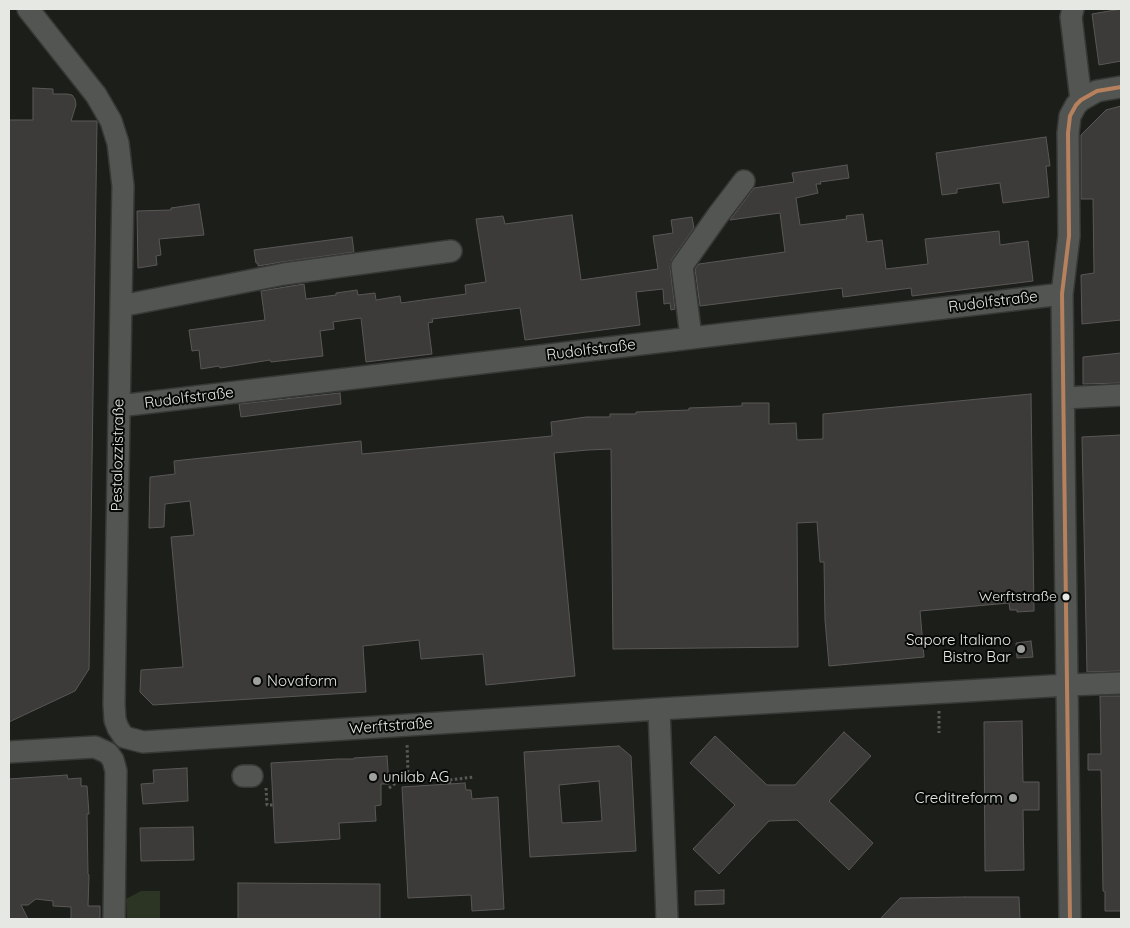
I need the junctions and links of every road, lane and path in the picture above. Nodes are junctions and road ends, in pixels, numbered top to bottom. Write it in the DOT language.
graph roads {
  1 [pos="28,9"];
  2 [pos="1073,9"];
  3 [pos="1121,88"];
  4 [pos="1089,95"];
  5 [pos="744,181"];
  6 [pos="451,251"];
  7 [pos="1062,294"];
  8 [pos="121,306"];
  9 [pos="691,338"];
  10 [pos="1121,396"];
  11 [pos="1064,398"];
  12 [pos="119,406"];
  13 [pos="1121,683"];
  14 [pos="1068,685"];
  15 [pos="659,709"];
  16 [pos="124,737"];
  17 [pos="407,743"];
  18 [pos="9,752"];
  19 [pos="108,753"];
  20 [pos="474,777"];
  21 [pos="450,784"];
  22 [pos="390,788"];
  23 [pos="114,919"];
  24 [pos="667,919"];
  25 [pos="1070,919"];
  1 -- 8 [label="street, Pestalozzistraße"];
  2 -- 4 [label="street"];
  3 -- 4 [label="street"];
  4 -- 7 [label="street"];
  5 -- 9 [label="street"];
  6 -- 8 [label="street"];
  7 -- 9 [label="street, Rudolfstraße"];
  7 -- 11 [label="street"];
  8 -- 12 [label="street, Pestalozzistraße"];
  9 -- 12 [label="street, Rudolfstraße"];
  10 -- 11 [label="street"];
  11 -- 14 [label="street"];
  12 -- 16 [label="street, Pestalozzistraße"];
  13 -- 14 [label="street, Werftstraße"];
  14 -- 15 [label="street, Werftstraße"];
  14 -- 25 [label="street"];
  15 -- 16 [label="street, Werftstraße"];
  15 -- 24 [label="street"];
  16 -- 19 [label="street"];
  17 -- 22 [label="path"];
  18 -- 19 [label="street"];
  19 -- 23 [label="street"];
  20 -- 21 [label="path"];
}
